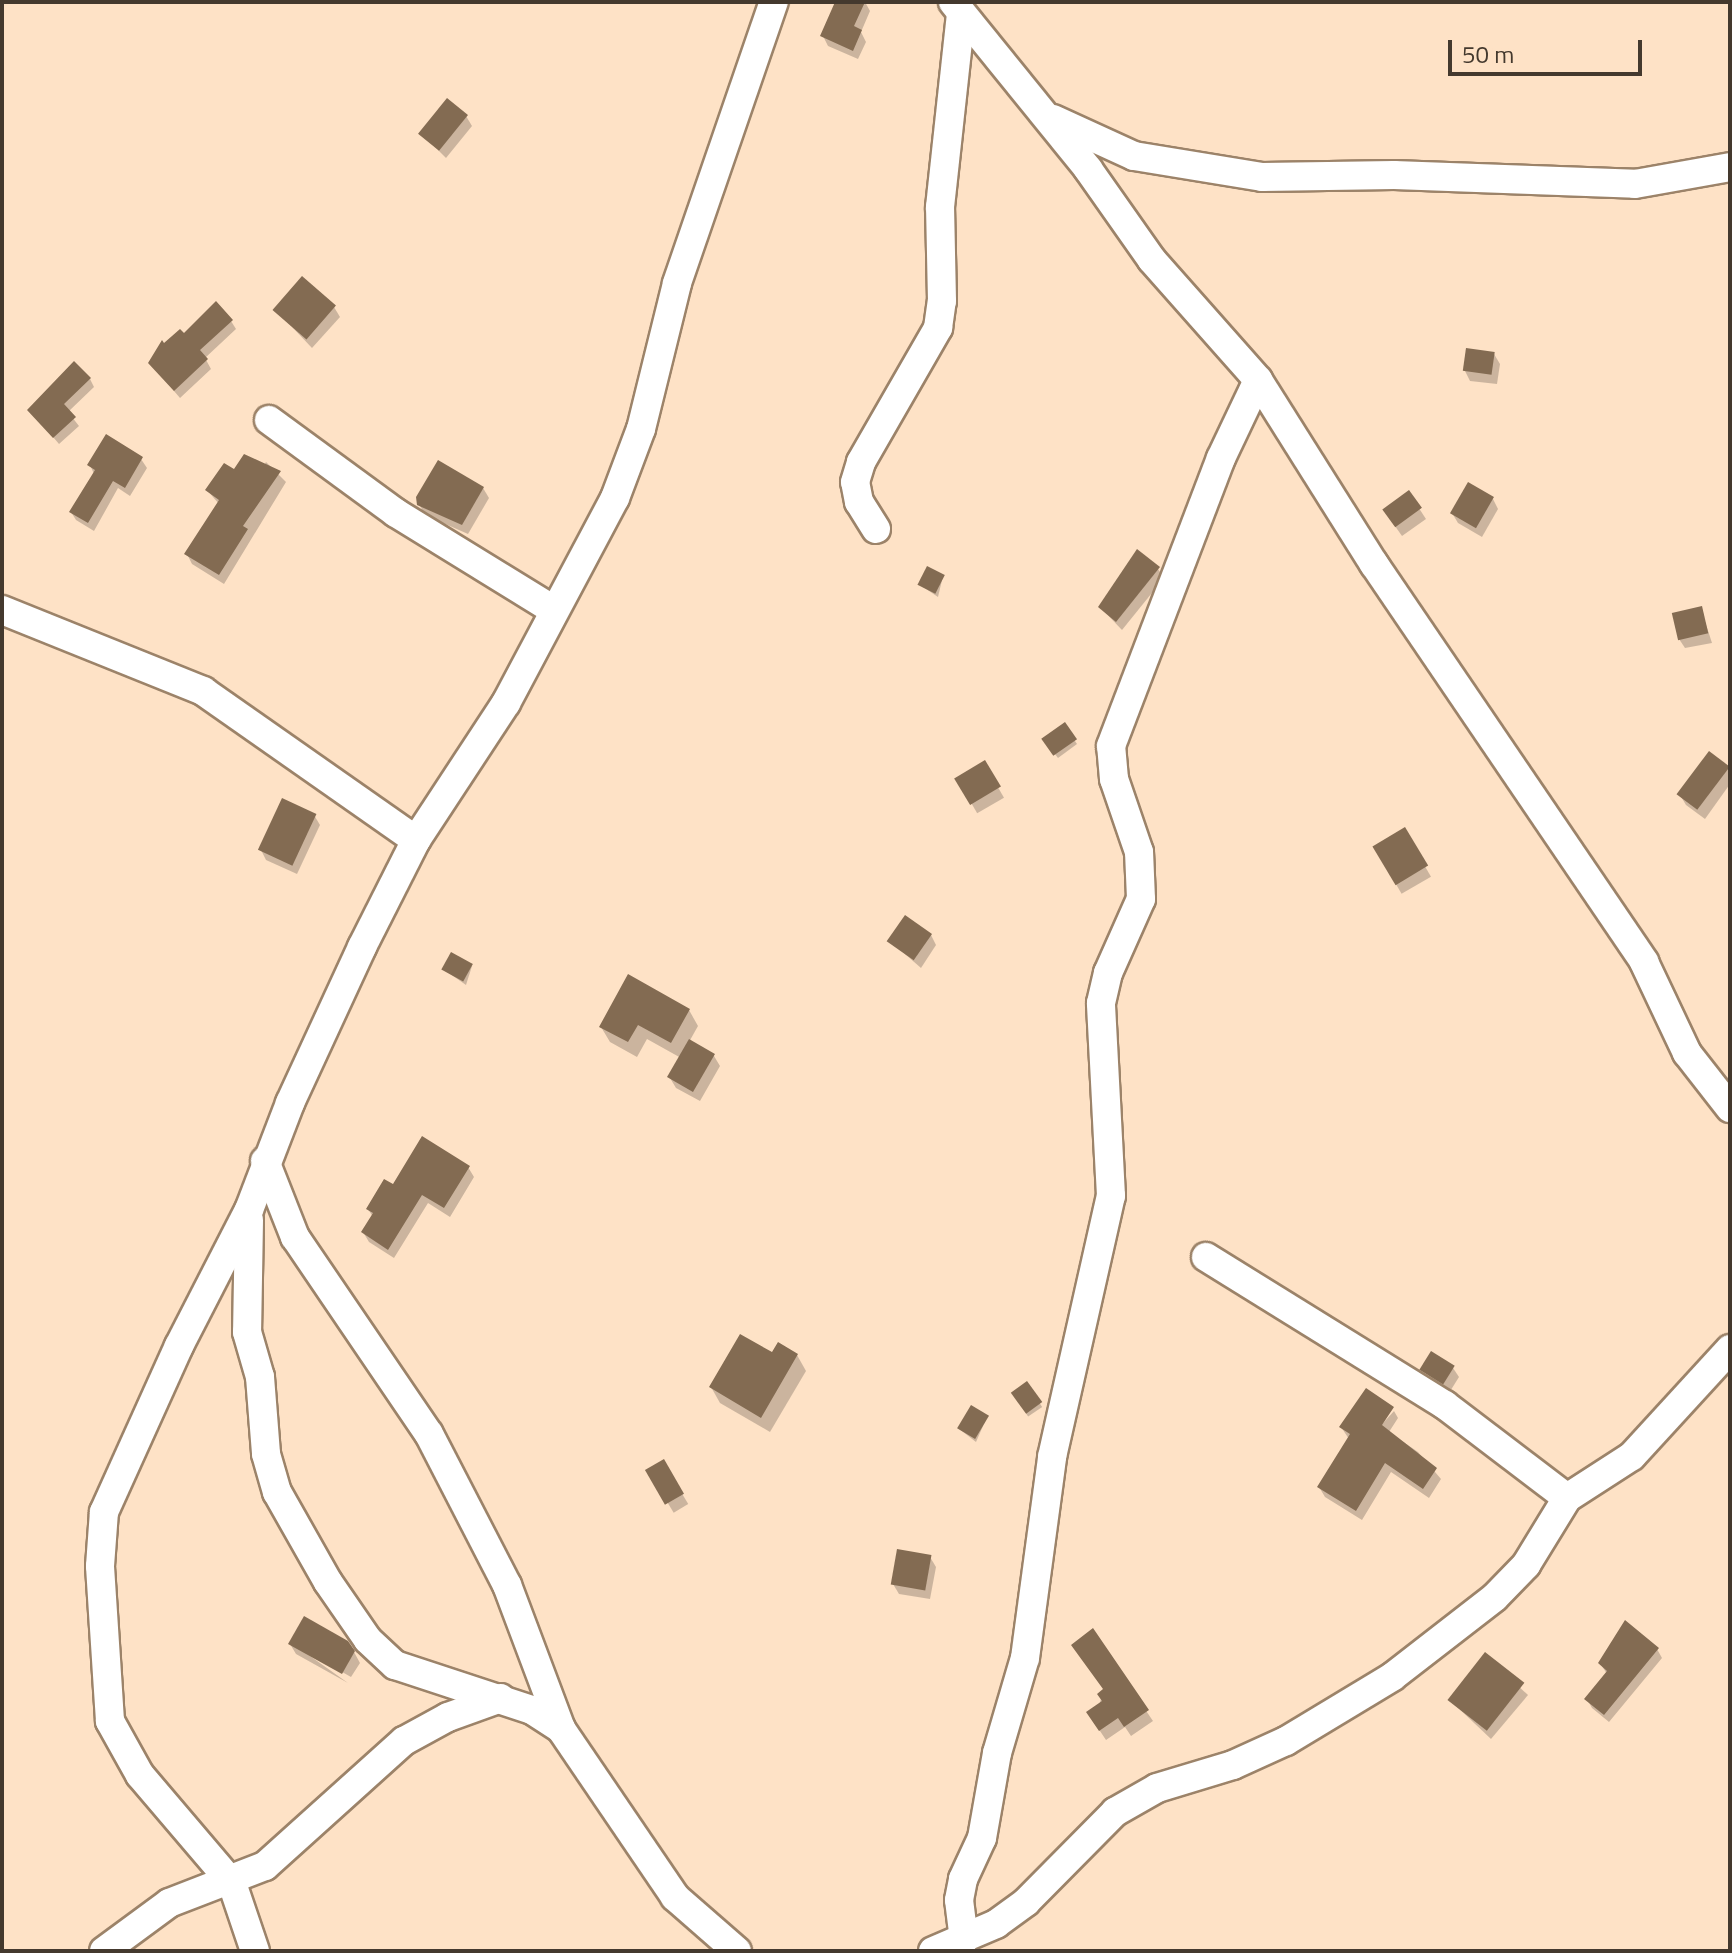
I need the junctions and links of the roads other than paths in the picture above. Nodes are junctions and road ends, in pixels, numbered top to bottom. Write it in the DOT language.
graph roads {
  1 [pos="774,2"];
  2 [pos="957,7"];
  3 [pos="1045,115"];
  4 [pos="1730,167"];
  5 [pos="1258,380"];
  6 [pos="269,420"];
  7 [pos="876,529"];
  8 [pos="552,609"];
  9 [pos="2,610"];
  10 [pos="416,840"];
  11 [pos="1730,1108"];
  12 [pos="265,1161"];
  13 [pos="249,1210"];
  14 [pos="1206,1257"];
  15 [pos="1730,1349"];
  16 [pos="1567,1498"];
  17 [pos="501,1698"];
  18 [pos="561,1729"];
  19 [pos="232,1883"];
  20 [pos="964,1940"];
  21 [pos="104,1951"];
  22 [pos="255,1951"];
  23 [pos="737,1951"];
  24 [pos="933,1951"];
  1 -- 8 [label="street"];
  2 -- 3 [label="street"];
  2 -- 7 [label="street"];
  3 -- 4 [label="street"];
  3 -- 5 [label="street"];
  5 -- 11 [label="street"];
  5 -- 20 [label="street"];
  6 -- 8 [label="street"];
  8 -- 10 [label="street"];
  9 -- 10 [label="street"];
  10 -- 12 [label="street"];
  12 -- 13 [label="street"];
  12 -- 18 [label="street"];
  13 -- 17 [label="street"];
  13 -- 19 [label="street"];
  14 -- 16 [label="street"];
  15 -- 16 [label="street"];
  16 -- 20 [label="street"];
  17 -- 18 [label="street"];
  17 -- 19 [label="street"];
  18 -- 23 [label="street"];
  19 -- 21 [label="street"];
  19 -- 22 [label="street"];
  20 -- 24 [label="street"];
}
